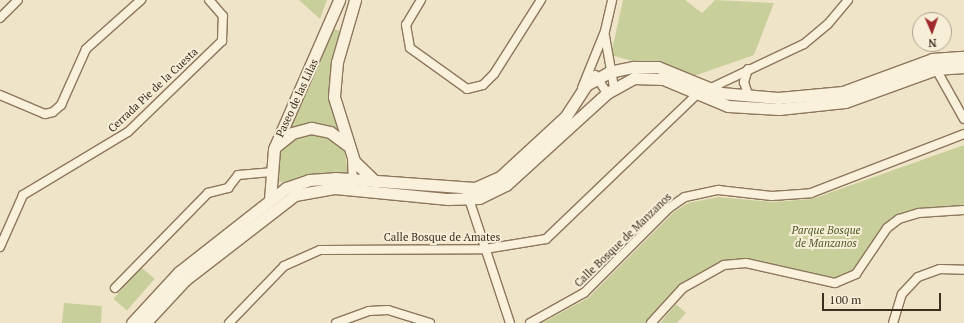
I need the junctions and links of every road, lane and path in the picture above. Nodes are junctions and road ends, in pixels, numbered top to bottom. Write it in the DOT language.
graph roads {
  1 [pos="18,0"];
  2 [pos="141,0"];
  3 [pos="209,0"];
  4 [pos="339,0"];
  5 [pos="355,0"];
  6 [pos="422,0"];
  7 [pos="542,0"];
  8 [pos="612,0"];
  9 [pos="848,0"];
  10 [pos="0,18"];
  11 [pos="605,31"];
  12 [pos="595,56"];
  13 [pos="964,57"];
  14 [pos="964,67"];
  15 [pos="748,69"];
  16 [pos="936,69"];
  17 [pos="610,72"];
  18 [pos="597,78"];
  19 [pos="707,88"];
  20 [pos="582,89"];
  21 [pos="610,90"];
  22 [pos="0,95"];
  23 [pos="696,96"];
  24 [pos="748,97"];
  25 [pos="964,120"];
  26 [pos="964,134"];
  27 [pos="274,149"];
  28 [pos="350,151"];
  29 [pos="271,172"];
  30 [pos="379,183"];
  31 [pos="353,185"];
  32 [pos="467,195"];
  33 [pos="270,199"];
  34 [pos="964,210"];
  35 [pos="0,247"];
  36 [pos="485,249"];
  37 [pos="964,270"];
  38 [pos="115,288"];
  39 [pos="132,323"];
  40 [pos="145,323"];
  41 [pos="229,323"];
  42 [pos="336,323"];
  43 [pos="430,323"];
  44 [pos="510,323"];
  45 [pos="530,323"];
  46 [pos="651,323"];
  47 [pos="893,323"];
  1 -- 10 [label="street"];
  2 -- 22 [label="street"];
  3 -- 35 [label="street, Cerrada Pie de la Cuesta"];
  4 -- 27 [label="street, Paseo de las Lilas"];
  5 -- 28 [label="street, Paseo de las Lilas"];
  6 -- 7 [label="street"];
  8 -- 11 [label="street"];
  9 -- 15 [label="street, Calle Bosque de Amates"];
  11 -- 12 [label="street"];
  11 -- 17 [label="street"];
  12 -- 18 [label="street"];
  12 -- 20 [label="street"];
  13 -- 24 [label="street"];
  14 -- 16 [label="street"];
  15 -- 19 [label="street, Calle Bosque de Amates"];
  15 -- 24 [label="street"];
  16 -- 23 [label="street"];
  16 -- 25 [label="street"];
  17 -- 18 [label="street"];
  17 -- 19 [label="street"];
  17 -- 21 [label="street"];
  18 -- 20 [label="street"];
  18 -- 21 [label="street"];
  19 -- 23 [label="street, Calle Bosque de Amates"];
  19 -- 24 [label="street"];
  20 -- 32 [label="street"];
  21 -- 23 [label="street"];
  21 -- 32 [label="street"];
  23 -- 36 [label="street, Calle Bosque de Amates"];
  26 -- 45 [label="street, Calle Bosque de Manzanos"];
  27 -- 28 [label="street"];
  27 -- 29 [label="street, Paseo de las Lilas"];
  28 -- 30 [label="street, Paseo de las Lilas"];
  28 -- 31 [label="street, Paseo de las Lilas"];
  29 -- 33 [label="street, Paseo de las Lilas"];
  29 -- 38 [label="street"];
  30 -- 31 [label="street"];
  30 -- 32 [label="street"];
  31 -- 32 [label="street"];
  31 -- 33 [label="street"];
  31 -- 40 [label="street"];
  32 -- 36 [label="street"];
  33 -- 39 [label="street"];
  34 -- 46 [label="street"];
  36 -- 41 [label="street, Calle Bosque de Amates"];
  36 -- 44 [label="street"];
  37 -- 47 [label="street"];
  42 -- 43 [label="street"];
}
